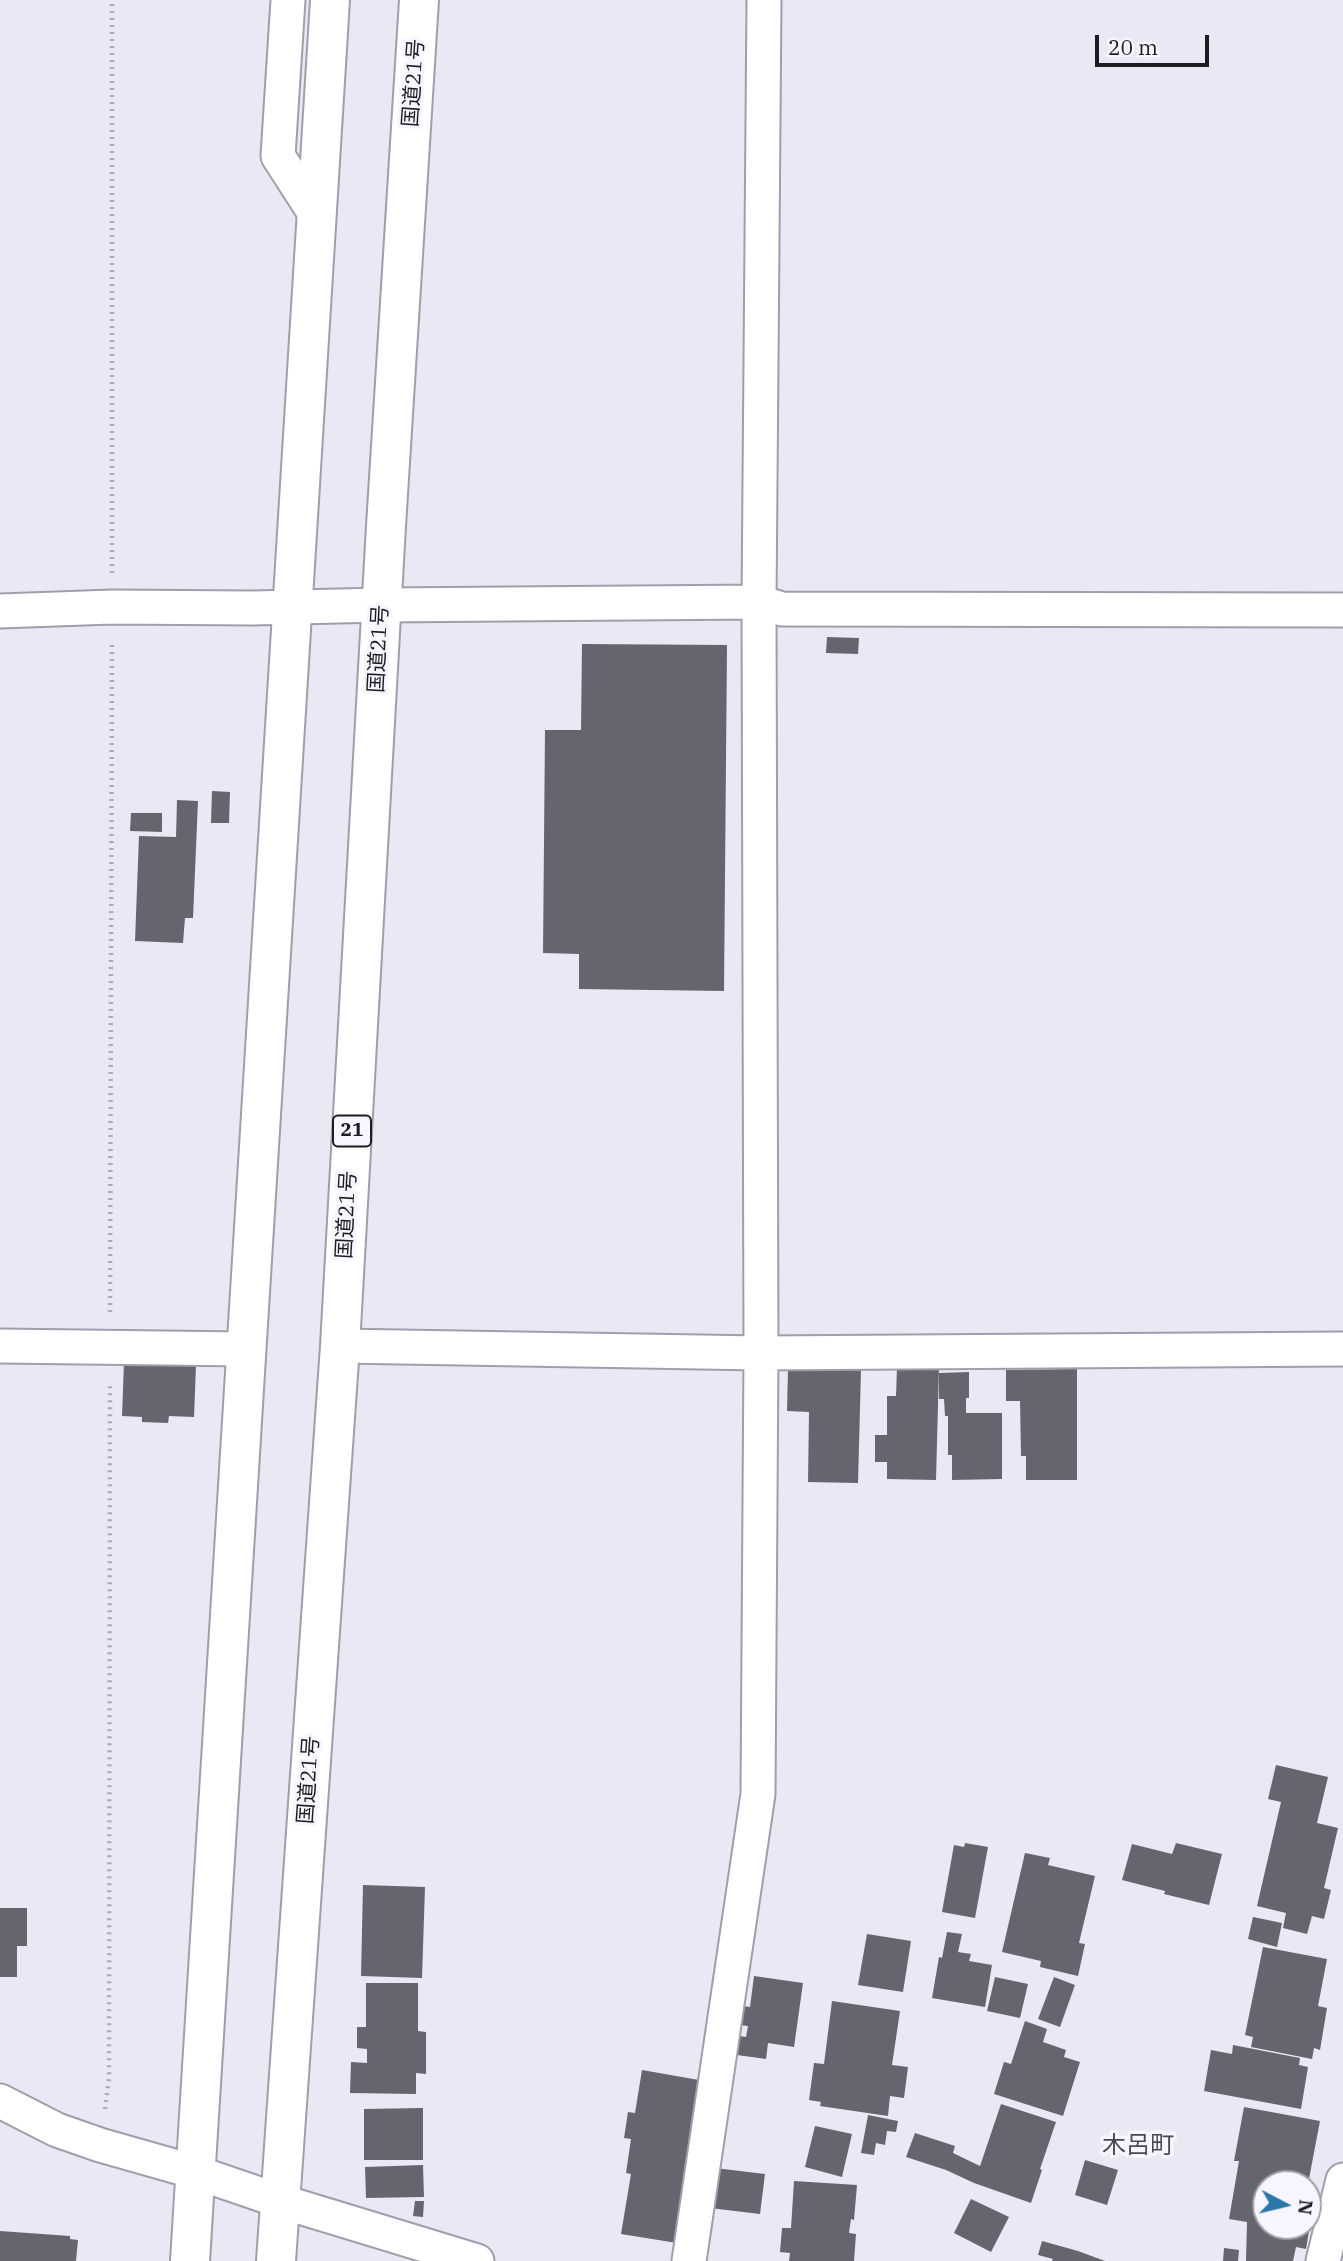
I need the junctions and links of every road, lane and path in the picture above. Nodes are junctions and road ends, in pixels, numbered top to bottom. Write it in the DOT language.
graph roads {
  1 [pos="112,0"];
  2 [pos="288,0"];
  3 [pos="330,0"];
  4 [pos="419,0"];
  5 [pos="764,0"];
  6 [pos="316,215"];
  7 [pos="759,602"];
  8 [pos="382,605"];
  9 [pos="112,607"];
  10 [pos="293,607"];
  11 [pos="1343,610"];
  12 [pos="0,611"];
  13 [pos="0,1346"];
  14 [pos="340,1346"];
  15 [pos="110,1347"];
  16 [pos="246,1349"];
  17 [pos="1343,1349"];
  18 [pos="761,1353"];
  19 [pos="0,2101"];
  20 [pos="100,2146"];
  21 [pos="195,2172"];
  22 [pos="1343,2180"];
  23 [pos="280,2201"];
  24 [pos="190,2261"];
  25 [pos="276,2261"];
  26 [pos="477,2261"];
  27 [pos="689,2261"];
  28 [pos="1323,2261"];
  1 -- 9 [label="path"];
  2 -- 6 [label="street"];
  3 -- 6 [label="highway"];
  4 -- 8 [label="highway, 国道21号 / 21"];
  5 -- 7 [label="street"];
  6 -- 10 [label="highway"];
  7 -- 8 [label="street"];
  7 -- 11 [label="street"];
  7 -- 18 [label="street"];
  8 -- 10 [label="street"];
  8 -- 14 [label="highway, 国道21号 / 21"];
  9 -- 10 [label="street"];
  9 -- 12 [label="street"];
  9 -- 15 [label="path"];
  10 -- 16 [label="highway"];
  13 -- 15 [label="street"];
  14 -- 18 [label="street"];
  14 -- 23 [label="highway, 国道21号 / 21"];
  15 -- 16 [label="street"];
  15 -- 20 [label="path"];
  16 -- 21 [label="highway"];
  17 -- 18 [label="street"];
  18 -- 27 [label="street"];
  19 -- 20 [label="street"];
  20 -- 21 [label="street"];
  21 -- 23 [label="street"];
  21 -- 24 [label="highway"];
  22 -- 28 [label="street"];
  23 -- 25 [label="highway, 国道21号 / 21"];
  23 -- 26 [label="street"];
}
